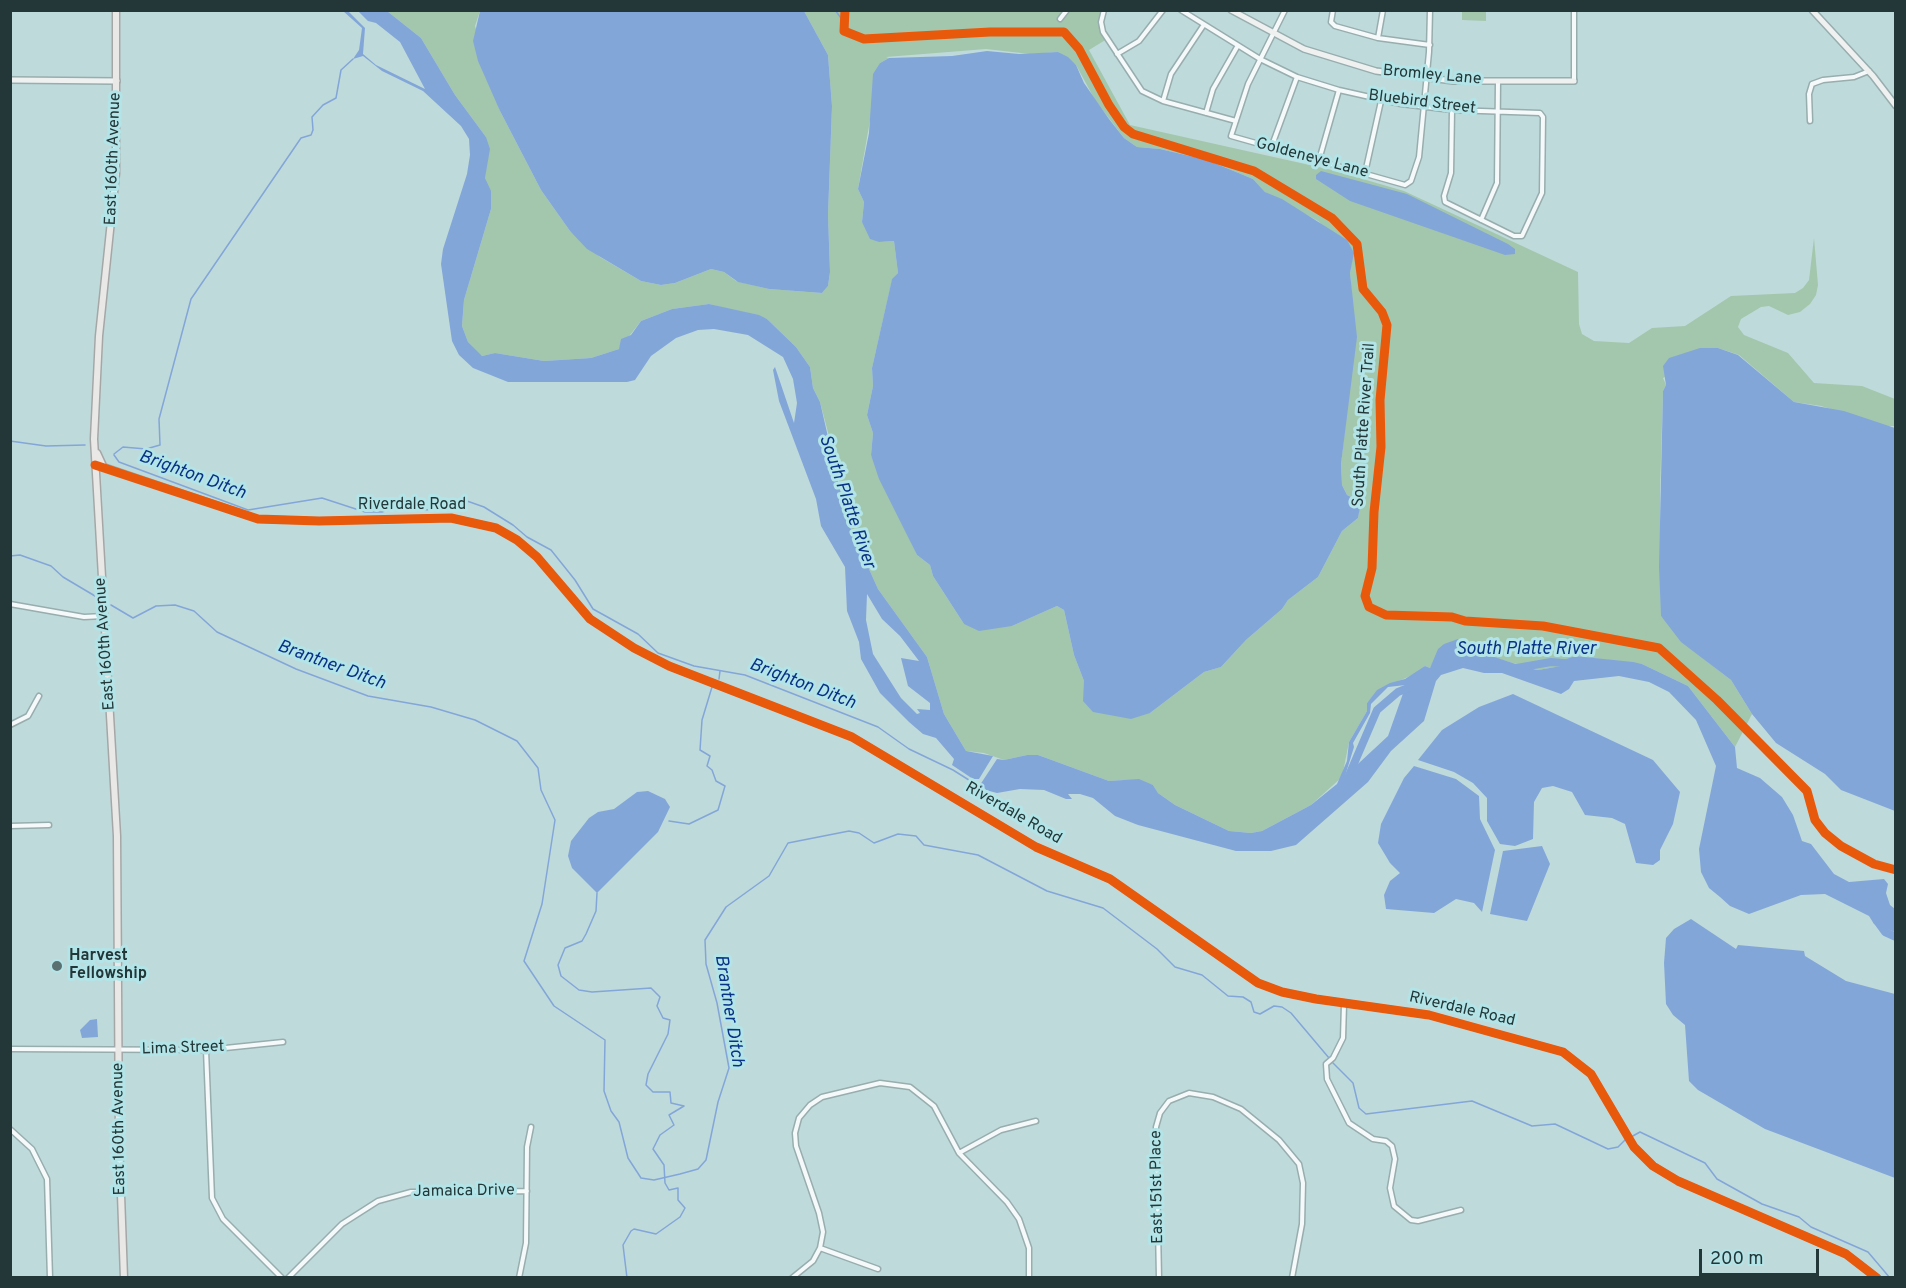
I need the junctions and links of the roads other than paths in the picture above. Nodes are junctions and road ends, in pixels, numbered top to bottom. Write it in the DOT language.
graph roads {
  1 [pos="116,10"];
  2 [pos="1067,10"];
  3 [pos="1104,10"];
  4 [pos="1163,10"];
  5 [pos="1181,10"];
  6 [pos="1230,10"];
  7 [pos="1285,10"];
  8 [pos="1333,10"];
  9 [pos="1383,10"];
  10 [pos="1430,10"];
  11 [pos="1574,10"];
  12 [pos="1812,10"];
  13 [pos="1060,20"];
  14 [pos="1203,26"];
  15 [pos="1272,34"];
  16 [pos="1378,38"];
  17 [pos="1430,45"];
  18 [pos="1237,47"];
  19 [pos="1117,54"];
  20 [pos="1260,59"];
  21 [pos="1869,71"];
  22 [pos="1297,76"];
  23 [pos="1426,79"];
  24 [pos="10,80"];
  25 [pos="117,81"];
  26 [pos="1498,81"];
  27 [pos="1574,81"];
  28 [pos="1339,90"];
  29 [pos="1163,101"];
  30 [pos="1381,101"];
  31 [pos="1896,106"];
  32 [pos="1424,107"];
  33 [pos="1452,110"];
  34 [pos="1498,111"];
  35 [pos="1206,113"];
  36 [pos="1236,121"];
  37 [pos="1810,121"];
  38 [pos="1271,148"];
  39 [pos="1319,160"];
  40 [pos="1365,173"];
  41 [pos="1481,220"];
  42 [pos="94,432"];
  43 [pos="95,465"];
  44 [pos="104,466"];
  45 [pos="10,604"];
  46 [pos="104,616"];
  47 [pos="39,696"];
  48 [pos="10,725"];
  49 [pos="49,825"];
  50 [pos="10,826"];
  51 [pos="1344,1004"];
  52 [pos="284,1042"];
  53 [pos="10,1049"];
  54 [pos="118,1050"];
  55 [pos="206,1050"];
  56 [pos="1036,1120"];
  57 [pos="531,1127"];
  58 [pos="10,1129"];
  59 [pos="959,1154"];
  60 [pos="527,1191"];
  61 [pos="1461,1210"];
  62 [pos="820,1248"];
  63 [pos="878,1269"];
  64 [pos="50,1278"];
  65 [pos="124,1278"];
  66 [pos="282,1278"];
  67 [pos="288,1278"];
  68 [pos="519,1278"];
  69 [pos="792,1278"];
  70 [pos="1029,1278"];
  71 [pos="1159,1278"];
  72 [pos="1292,1278"];
  73 [pos="1877,1278"];
  1 -- 25 [label="main road, East 160th Avenue"];
  2 -- 13 [label="street"];
  3 -- 19 [label="street"];
  4 -- 19 [label="street"];
  5 -- 14 [label="street, Bluebird Street"];
  6 -- 15 [label="street, Bromley Lane"];
  7 -- 15 [label="street"];
  8 -- 16 [label="street"];
  9 -- 16 [label="street"];
  10 -- 17 [label="street"];
  11 -- 27 [label="street"];
  12 -- 21 [label="street"];
  14 -- 18 [label="street, Bluebird Street"];
  14 -- 29 [label="street"];
  15 -- 20 [label="street"];
  15 -- 23 [label="street, Bromley Lane"];
  16 -- 17 [label="street"];
  17 -- 23 [label="street"];
  18 -- 20 [label="street, Bluebird Street"];
  18 -- 35 [label="street"];
  19 -- 29 [label="street"];
  20 -- 22 [label="street, Bluebird Street"];
  20 -- 36 [label="street"];
  21 -- 31 [label="street"];
  21 -- 37 [label="street"];
  22 -- 28 [label="street, Bluebird Street"];
  22 -- 38 [label="street"];
  23 -- 26 [label="street, Bromley Lane"];
  23 -- 32 [label="street"];
  24 -- 25 [label="street"];
  25 -- 42 [label="main road, East 160th Avenue"];
  26 -- 27 [label="street, Bromley Lane"];
  26 -- 34 [label="street"];
  28 -- 30 [label="street, Bluebird Street"];
  28 -- 39 [label="street"];
  29 -- 35 [label="street"];
  30 -- 32 [label="street, Bluebird Street"];
  30 -- 40 [label="street"];
  32 -- 33 [label="street, Bluebird Street"];
  32 -- 40 [label="street, Goldeneye Lane"];
  33 -- 34 [label="street, Bluebird Street"];
  33 -- 41 [label="street"];
  34 -- 41 [label="street"];
  34 -- 41 [label="street, Bluebird Street"];
  35 -- 36 [label="street"];
  36 -- 38 [label="street, Goldeneye Lane"];
  38 -- 39 [label="street, Goldeneye Lane"];
  39 -- 40 [label="street, Goldeneye Lane"];
  42 -- 43 [label="main road, East 160th Avenue"];
  42 -- 44 [label="main road"];
  43 -- 44 [label="street, Riverdale Road"];
  43 -- 46 [label="main road, East 160th Avenue"];
  44 -- 51 [label="street, Riverdale Road"];
  45 -- 46 [label="street"];
  46 -- 54 [label="main road, East 160th Avenue"];
  47 -- 48 [label="street"];
  49 -- 50 [label="street"];
  51 -- 61 [label="street"];
  51 -- 73 [label="street, Riverdale Road"];
  52 -- 55 [label="street, Lima Street"];
  53 -- 54 [label="street, Lima Street"];
  54 -- 55 [label="street, Lima Street"];
  54 -- 65 [label="main road, East 160th Avenue"];
  55 -- 66 [label="street"];
  56 -- 59 [label="street"];
  57 -- 60 [label="street"];
  58 -- 64 [label="street"];
  59 -- 62 [label="street"];
  59 -- 70 [label="street"];
  60 -- 67 [label="street, Jamaica Drive"];
  60 -- 68 [label="street"];
  62 -- 63 [label="street"];
  62 -- 69 [label="street"];
  71 -- 72 [label="street, East 151st Place"];
}
